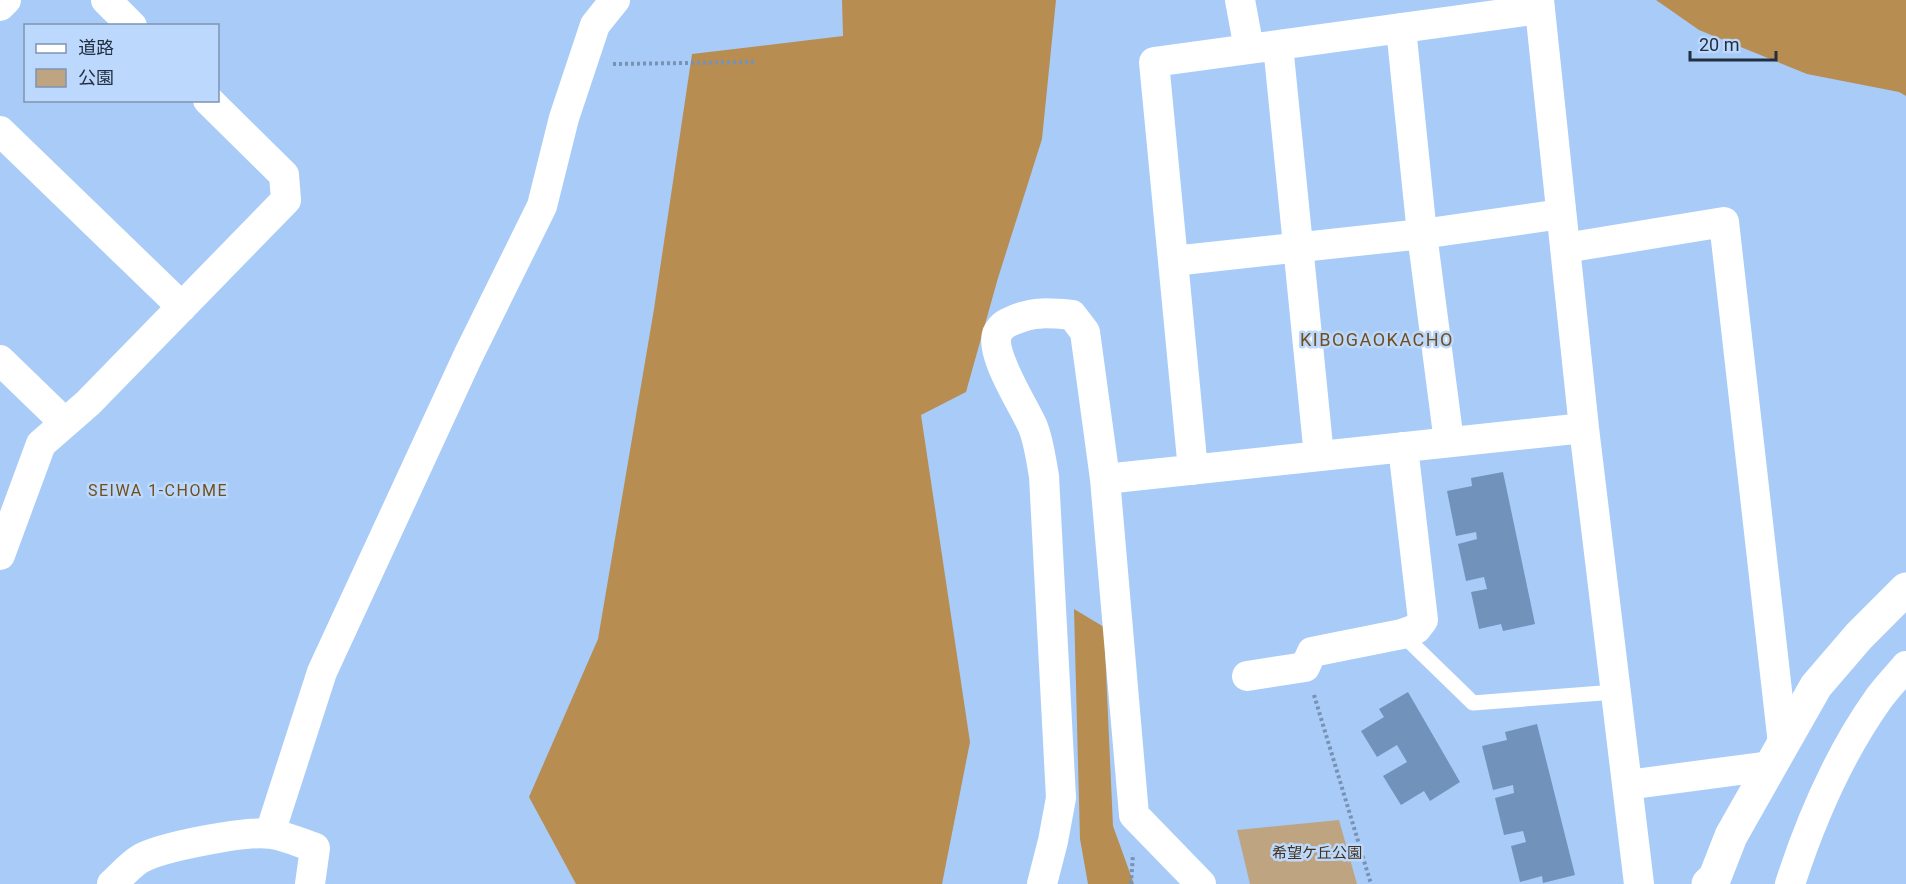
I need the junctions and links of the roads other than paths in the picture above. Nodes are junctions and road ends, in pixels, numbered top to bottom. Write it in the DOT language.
graph roads {
  1 [pos="6,0"];
  2 [pos="106,0"];
  3 [pos="615,0"];
  4 [pos="1240,0"];
  5 [pos="1540,5"];
  6 [pos="0,6"];
  7 [pos="130,24"];
  8 [pos="1401,28"];
  9 [pos="1278,45"];
  10 [pos="1249,49"];
  11 [pos="210,102"];
  12 [pos="0,131"];
  13 [pos="1561,214"];
  14 [pos="1422,234"];
  15 [pos="1300,247"];
  16 [pos="1565,248"];
  17 [pos="1173,261"];
  18 [pos="182,307"];
  19 [pos="0,360"];
  20 [pos="65,423"];
  21 [pos="1584,428"];
  22 [pos="1449,442"];
  23 [pos="1403,447"];
  24 [pos="1319,456"];
  25 [pos="1192,470"];
  26 [pos="1105,479"];
  27 [pos="0,555"];
  28 [pos="1906,590"];
  29 [pos="1402,634"];
  30 [pos="1906,666"];
  31 [pos="1247,676"];
  32 [pos="1615,692"];
  33 [pos="1776,755"];
  34 [pos="1627,785"];
  35 [pos="270,833"];
  36 [pos="112,884"];
  37 [pos="310,884"];
  38 [pos="1042,884"];
  39 [pos="1201,884"];
  40 [pos="1639,884"];
  41 [pos="1708,884"];
  42 [pos="1790,884"];
  1 -- 6 [label="street"];
  2 -- 7 [label="street"];
  3 -- 35 [label="street"];
  4 -- 10 [label="street"];
  5 -- 8 [label="street"];
  5 -- 13 [label="street"];
  8 -- 9 [label="street"];
  8 -- 14 [label="street"];
  9 -- 10 [label="street"];
  9 -- 15 [label="street"];
  10 -- 17 [label="street"];
  11 -- 18 [label="street"];
  12 -- 18 [label="street"];
  13 -- 14 [label="street"];
  13 -- 16 [label="street"];
  14 -- 15 [label="street"];
  14 -- 22 [label="street"];
  15 -- 17 [label="street"];
  15 -- 24 [label="street"];
  16 -- 21 [label="street"];
  16 -- 33 [label="street"];
  17 -- 25 [label="street"];
  18 -- 20 [label="street"];
  19 -- 20 [label="street"];
  20 -- 27 [label="street"];
  21 -- 22 [label="street"];
  21 -- 32 [label="street"];
  22 -- 23 [label="street"];
  23 -- 24 [label="street"];
  23 -- 29 [label="street"];
  24 -- 25 [label="street"];
  25 -- 26 [label="street"];
  26 -- 38 [label="street"];
  26 -- 39 [label="street"];
  28 -- 33 [label="street"];
  29 -- 31 [label="street"];
  29 -- 32 [label="lane"];
  30 -- 42 [label="street"];
  32 -- 34 [label="street"];
  33 -- 34 [label="street"];
  33 -- 41 [label="street"];
  34 -- 40 [label="street"];
  35 -- 36 [label="street"];
  35 -- 37 [label="street"];
}
